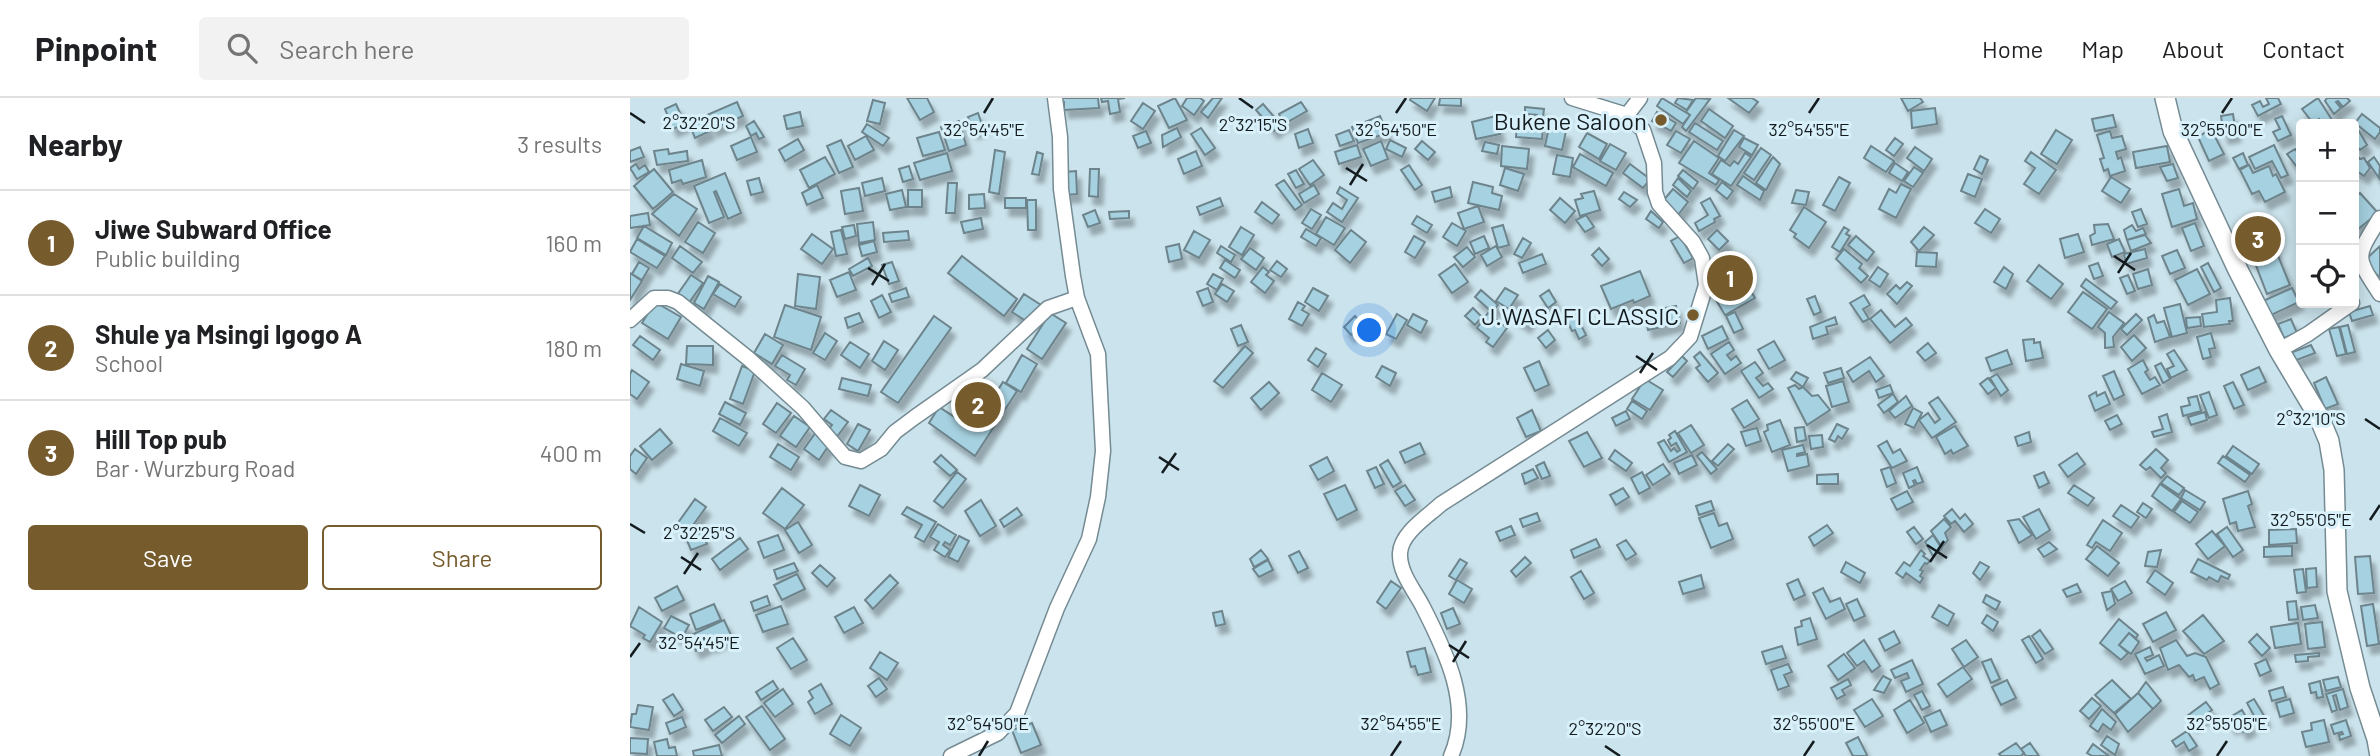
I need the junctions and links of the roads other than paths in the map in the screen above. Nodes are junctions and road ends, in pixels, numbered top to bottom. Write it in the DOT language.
graph roads {
  1 [pos="1055,98"];
  2 [pos="1572,98"];
  3 [pos="1640,98"];
  4 [pos="2165,98"];
  5 [pos="1627,115"];
  6 [pos="2380,218"];
  7 [pos="2380,294"];
  8 [pos="1077,298"];
  9 [pos="2359,300"];
  10 [pos="2345,308"];
  11 [pos="630,320"];
  12 [pos="2279,350"];
  13 [pos="951,756"];
  14 [pos="1451,756"];
  15 [pos="2379,756"];
  1 -- 8 [label="street"];
  2 -- 5 [label="street"];
  3 -- 5 [label="street"];
  4 -- 12 [label="main road"];
  5 -- 14 [label="street"];
  6 -- 7 [label="street"];
  7 -- 9 [label="street"];
  8 -- 11 [label="street"];
  8 -- 13 [label="street"];
  10 -- 12 [label="street"];
  12 -- 15 [label="main road"];
}
